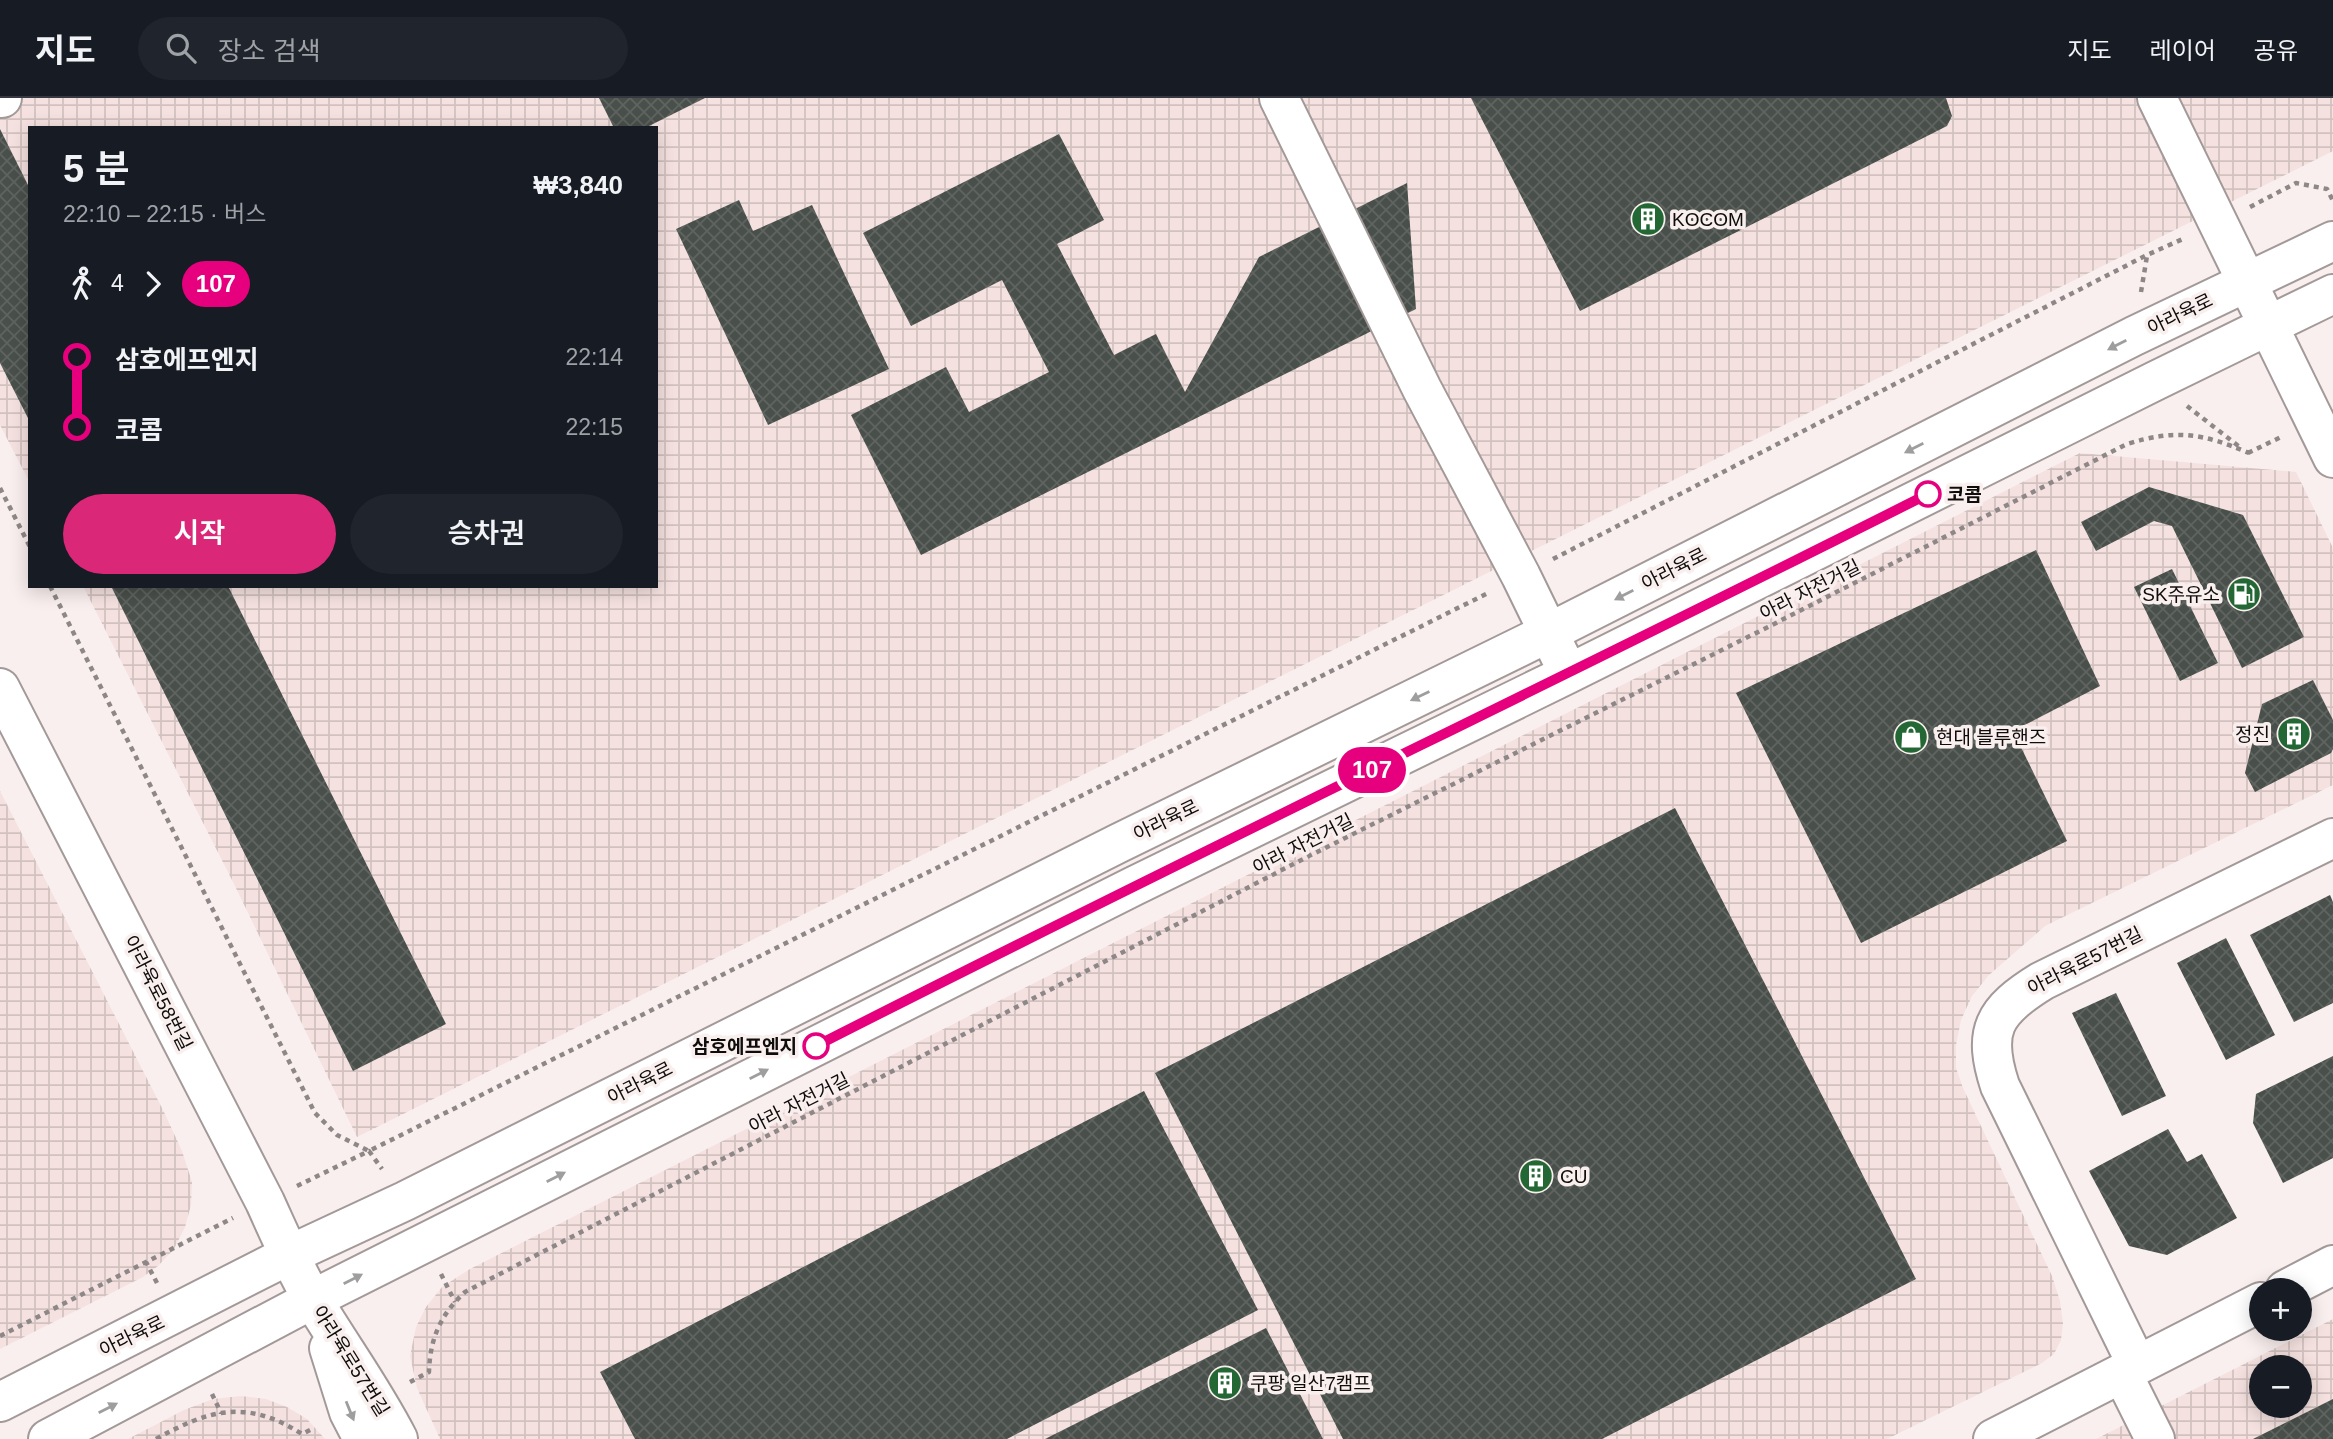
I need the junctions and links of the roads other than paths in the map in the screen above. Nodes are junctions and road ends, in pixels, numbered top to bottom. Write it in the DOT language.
graph roads {
  1 [pos="1279,98"];
  2 [pos="2157,98"];
  3 [pos="2333,241"];
  4 [pos="2247,281"];
  5 [pos="2333,294"];
  6 [pos="2269,325"];
  7 [pos="2333,457"];
  8 [pos="1548,633"];
  9 [pos="1568,674"];
  10 [pos="0,688"];
  11 [pos="2333,838"];
  12 [pos="289,1255"];
  13 [pos="2333,1265"];
  14 [pos="2308,1278"];
  15 [pos="313,1299"];
  16 [pos="2249,1308"];
  17 [pos="2129,1369"];
  18 [pos="0,1402"];
  19 [pos="48,1439"];
  20 [pos="363,1439"];
  21 [pos="398,1439"];
  22 [pos="1993,1439"];
  23 [pos="2155,1439"];
  1 -- 8 [label="street"];
  2 -- 4 [label="street"];
  3 -- 4 [label="street, 아라육로"];
  4 -- 6 [label="street"];
  4 -- 8 [label="street, 아라육로, one-way"];
  5 -- 6 [label="street"];
  6 -- 7 [label="street"];
  6 -- 9 [label="street"];
  8 -- 9 [label="street"];
  8 -- 12 [label="street, 아라육로, one-way"];
  15 -- 9 [label="street, one-way"];
  10 -- 12 [label="street, 아라육로58번길"];
  11 -- 17 [label="street, 아라육로57번길"];
  12 -- 15 [label="street, 아라육로58번길"];
  12 -- 18 [label="street, 아라육로"];
  13 -- 14 [label="street"];
  19 -- 15 [label="street, one-way"];
  15 -- 20 [label="street, 아라육로57번길, one-way"];
  15 -- 21 [label="street, 아라육로57번길"];
  16 -- 17 [label="street"];
  17 -- 22 [label="street"];
  17 -- 23 [label="street, 아라육로57번길"];
}
